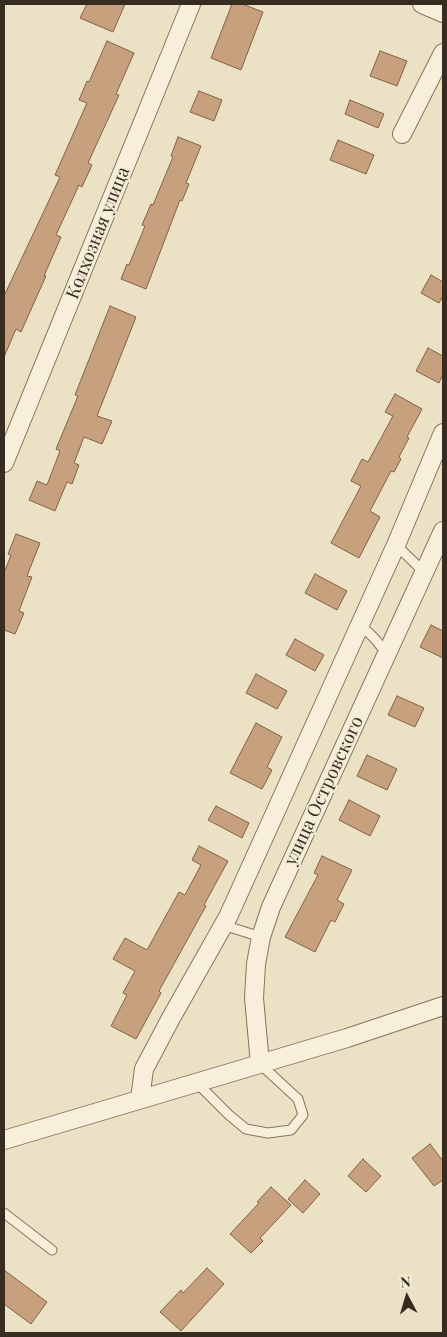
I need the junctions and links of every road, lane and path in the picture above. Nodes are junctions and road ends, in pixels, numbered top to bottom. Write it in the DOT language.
graph roads {
  1 [pos="191,4"];
  2 [pos="422,4"];
  3 [pos="443,13"];
  4 [pos="443,53"];
  5 [pos="402,134"];
  6 [pos="443,433"];
  7 [pos="4,463"];
  8 [pos="443,531"];
  9 [pos="396,545"];
  10 [pos="424,572"];
  11 [pos="358,628"];
  12 [pos="387,654"];
  13 [pos="223,926"];
  14 [pos="261,937"];
  15 [pos="443,1006"];
  16 [pos="260,1064"];
  17 [pos="196,1082"];
  18 [pos="140,1099"];
  19 [pos="4,1140"];
  20 [pos="4,1213"];
  21 [pos="52,1250"];
  1 -- 7 [label="street, Колхозная улица"];
  2 -- 3 [label="street"];
  4 -- 5 [label="street"];
  6 -- 9 [label="street"];
  8 -- 10 [label="street, улица Островского"];
  9 -- 10 [label="lane"];
  9 -- 11 [label="street"];
  10 -- 12 [label="street, улица Островского"];
  11 -- 12 [label="lane"];
  11 -- 13 [label="street"];
  12 -- 14 [label="street, улица Островского"];
  13 -- 14 [label="lane"];
  13 -- 18 [label="street"];
  14 -- 16 [label="street, улица Островского"];
  15 -- 16 [label="street"];
  16 -- 17 [label="street"];
  16 -- 17 [label="lane"];
  17 -- 18 [label="street"];
  18 -- 19 [label="street"];
  20 -- 21 [label="lane"];
}
